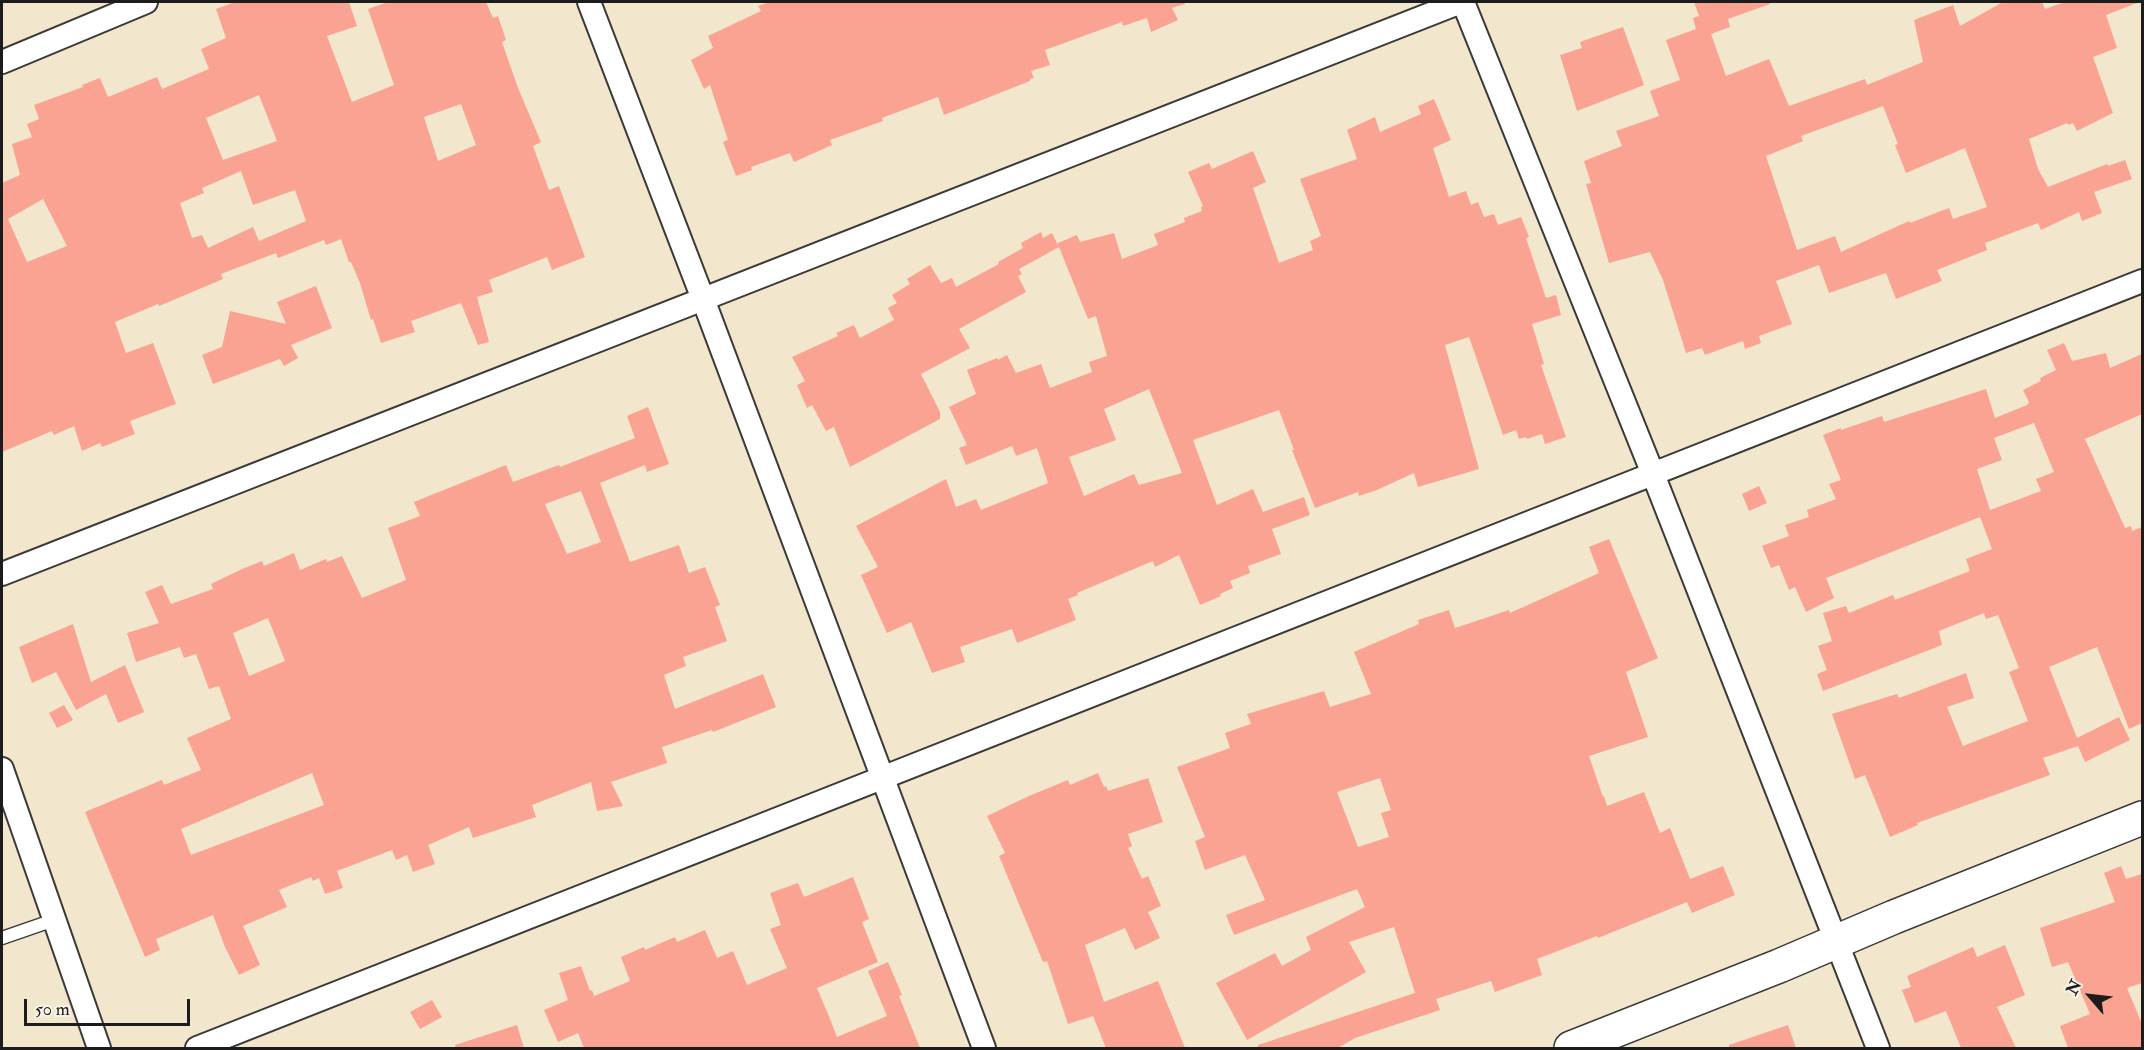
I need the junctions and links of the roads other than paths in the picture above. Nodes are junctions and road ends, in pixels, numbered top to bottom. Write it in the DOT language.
graph roads {
  1 [pos="146,2"];
  2 [pos="589,2"];
  3 [pos="1462,2"];
  4 [pos="2,63"];
  5 [pos="2142,281"];
  6 [pos="703,299"];
  7 [pos="1653,474"];
  8 [pos="2,574"];
  9 [pos="2,769"];
  10 [pos="882,779"];
  11 [pos="2142,818"];
  12 [pos="54,920"];
  13 [pos="2,938"];
  14 [pos="1837,942"];
  15 [pos="99,1048"];
  16 [pos="197,1048"];
  17 [pos="984,1048"];
  18 [pos="1571,1048"];
  19 [pos="1878,1048"];
  1 -- 4 [label="street"];
  2 -- 6 [label="street"];
  3 -- 6 [label="street"];
  3 -- 7 [label="street"];
  5 -- 7 [label="street"];
  6 -- 8 [label="street"];
  6 -- 10 [label="street"];
  7 -- 10 [label="street"];
  7 -- 14 [label="street"];
  9 -- 12 [label="street"];
  10 -- 16 [label="street"];
  10 -- 17 [label="street"];
  11 -- 14 [label="street"];
  12 -- 13 [label="lane"];
  12 -- 15 [label="street"];
  14 -- 18 [label="street"];
  14 -- 19 [label="street"];
}
